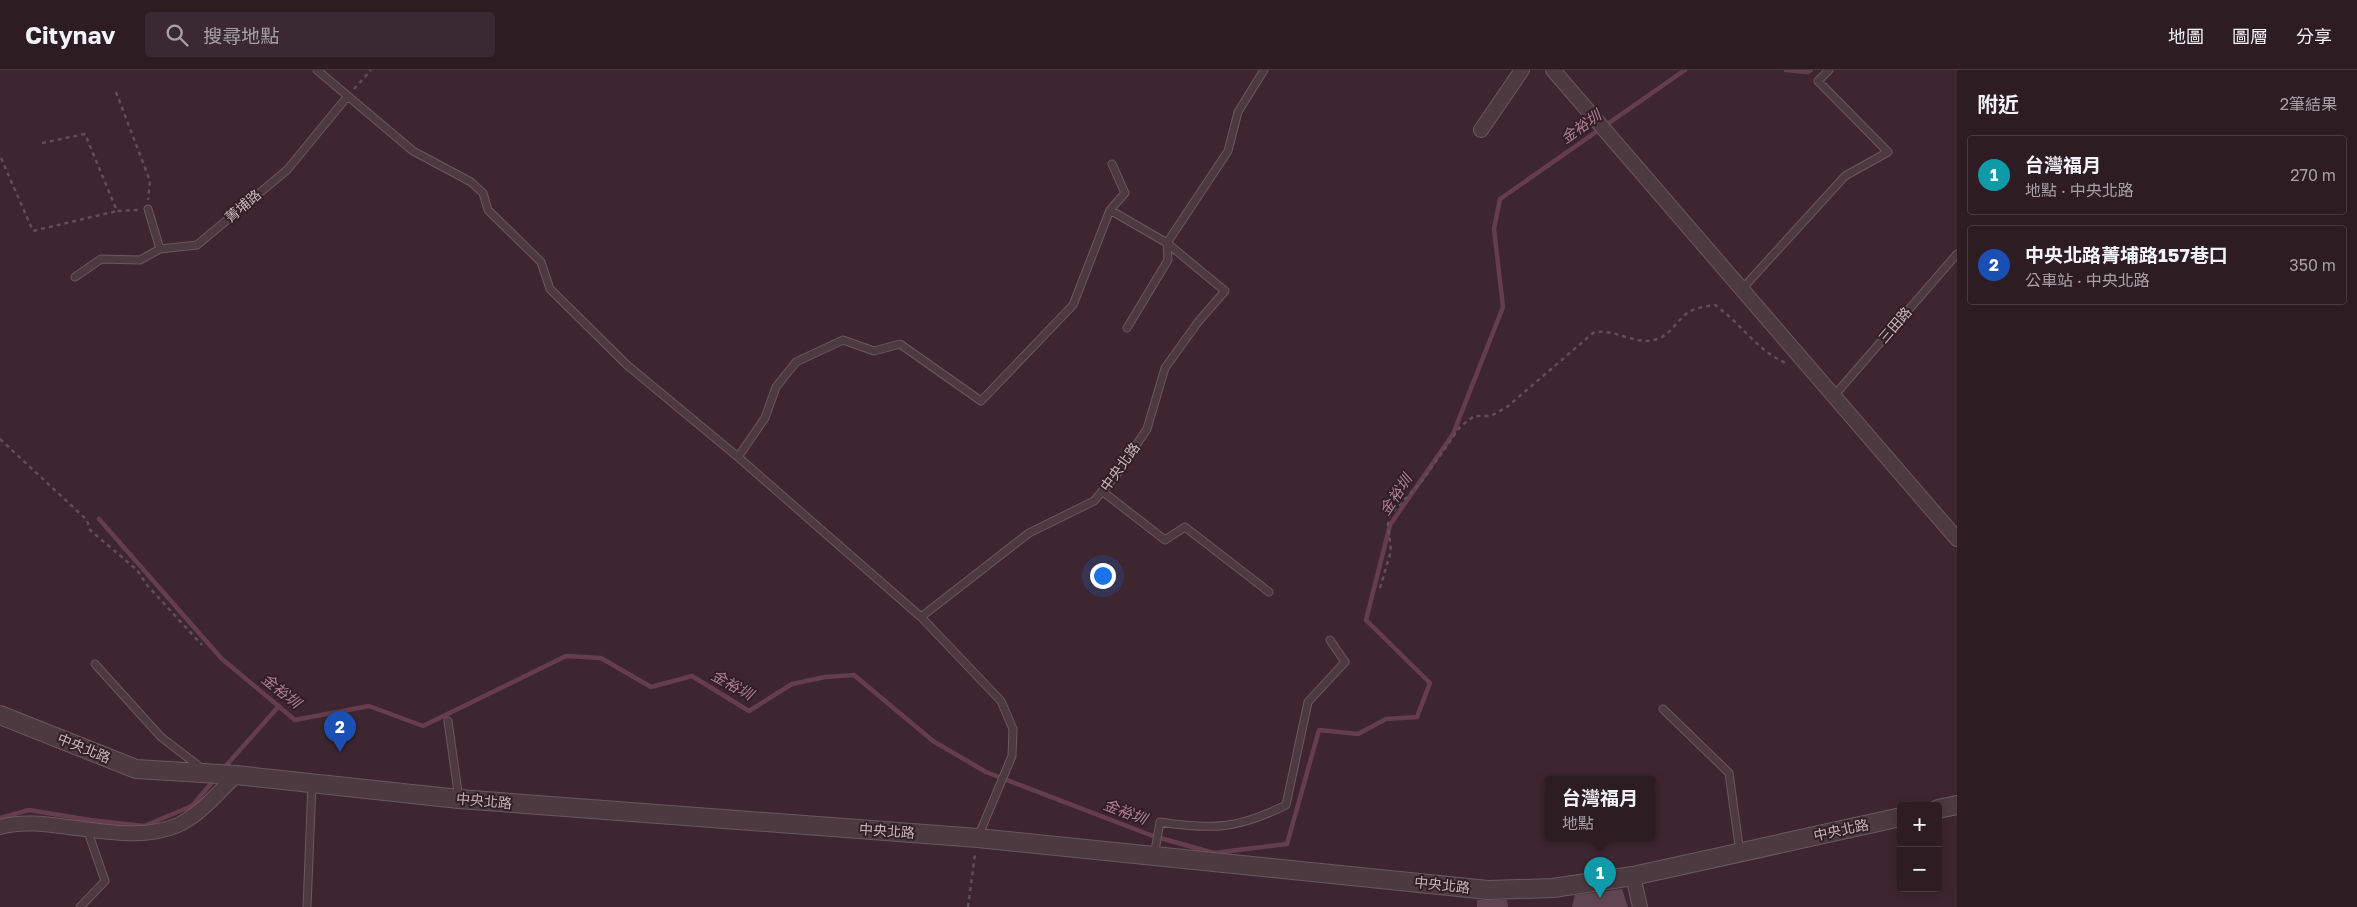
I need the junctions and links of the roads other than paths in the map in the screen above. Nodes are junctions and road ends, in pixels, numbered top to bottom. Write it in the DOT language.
graph roads {
  1 [pos="318,70"];
  2 [pos="1264,70"];
  3 [pos="1522,70"];
  4 [pos="1553,70"];
  5 [pos="1829,70"];
  6 [pos="347,97"];
  7 [pos="1481,130"];
  8 [pos="1112,164"];
  9 [pos="148,210"];
  10 [pos="1110,210"];
  11 [pos="1167,243"];
  12 [pos="160,249"];
  13 [pos="1957,254"];
  14 [pos="75,277"];
  15 [pos="1742,289"];
  16 [pos="1127,328"];
  17 [pos="1833,397"];
  18 [pos="738,457"];
  19 [pos="1102,491"];
  20 [pos="1957,538"];
  21 [pos="1269,592"];
  22 [pos="921,617"];
  23 [pos="1330,640"];
  24 [pos="95,664"];
  25 [pos="1663,709"];
  26 [pos="0,715"];
  27 [pos="448,721"];
  28 [pos="210,774"];
  29 [pos="236,776"];
  30 [pos="312,784"];
  31 [pos="459,799"];
  32 [pos="1957,805"];
  33 [pos="1942,808"];
  34 [pos="1897,818"];
  35 [pos="0,827"];
  36 [pos="87,829"];
  37 [pos="978,838"];
  38 [pos="1740,853"];
  39 [pos="1154,857"];
  40 [pos="1633,876"];
  41 [pos="80,907"];
  42 [pos="307,907"];
  43 [pos="1640,907"];
  1 -- 6 [label="lane"];
  2 -- 11 [label="lane"];
  3 -- 7 [label="street"];
  4 -- 15 [label="street"];
  5 -- 15 [label="lane"];
  6 -- 12 [label="lane, 菁埔路"];
  6 -- 18 [label="lane"];
  8 -- 10 [label="lane"];
  9 -- 12 [label="lane"];
  10 -- 11 [label="lane"];
  10 -- 18 [label="lane"];
  11 -- 16 [label="lane"];
  11 -- 19 [label="lane, 中央北路"];
  12 -- 14 [label="lane, 菁埔路"];
  13 -- 17 [label="lane, 三田路"];
  15 -- 17 [label="street"];
  17 -- 20 [label="street"];
  18 -- 22 [label="lane"];
  19 -- 21 [label="lane"];
  19 -- 22 [label="lane, 中央北路"];
  22 -- 37 [label="lane"];
  23 -- 39 [label="lane"];
  24 -- 28 [label="lane"];
  25 -- 38 [label="lane"];
  26 -- 28 [label="street, 中央北路"];
  27 -- 31 [label="lane"];
  28 -- 29 [label="street, 中央北路"];
  29 -- 30 [label="street, 中央北路"];
  29 -- 36 [label="street"];
  30 -- 31 [label="street, 中央北路"];
  30 -- 42 [label="lane"];
  31 -- 37 [label="street, 中央北路"];
  32 -- 33 [label="street"];
  34 -- 38 [label="street, 中央北路"];
  35 -- 36 [label="street"];
  36 -- 41 [label="lane"];
  37 -- 39 [label="street, 中央北路"];
  38 -- 40 [label="street, 中央北路"];
  39 -- 40 [label="street, 中央北路"];
  40 -- 43 [label="street"];
}
